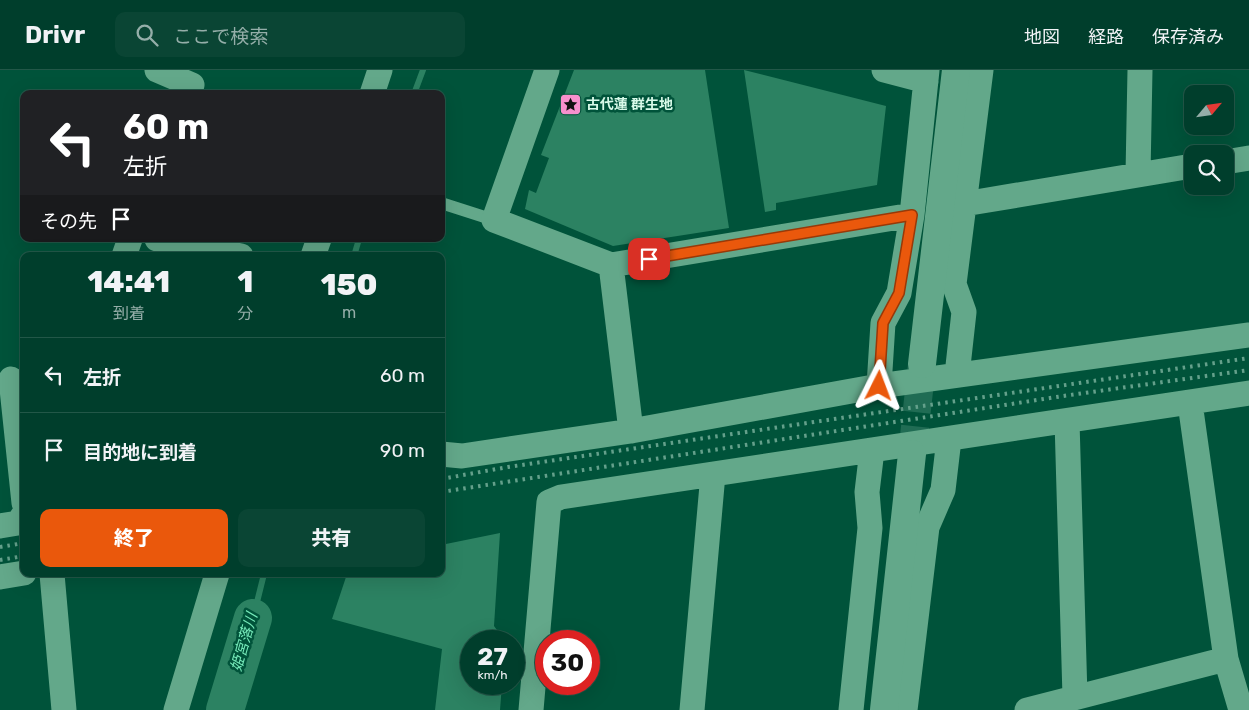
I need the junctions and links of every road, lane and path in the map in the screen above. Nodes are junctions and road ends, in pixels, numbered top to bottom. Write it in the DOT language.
graph roads {
  1 [pos="157,70"];
  2 [pos="380,70"];
  3 [pos="547,70"];
  4 [pos="884,70"];
  5 [pos="956,70"];
  6 [pos="981,70"];
  7 [pos="1140,70"];
  8 [pos="926,76"];
  9 [pos="193,83"];
  10 [pos="373,90"];
  11 [pos="1249,158"];
  12 [pos="1234,160"];
  13 [pos="1184,167"];
  14 [pos="1138,174"];
  15 [pos="445,203"];
  16 [pos="964,204"];
  17 [pos="912,215"];
  18 [pos="494,220"];
  19 [pos="172,242"];
  20 [pos="221,252"];
  21 [pos="612,265"];
  22 [pos="1249,335"];
  23 [pos="922,364"];
  24 [pos="957,375"];
  25 [pos="12,379"];
  26 [pos="879,386"];
  27 [pos="1249,393"];
  28 [pos="1190,403"];
  29 [pos="1067,421"];
  30 [pos="631,431"];
  31 [pos="949,439"];
  32 [pos="872,450"];
  33 [pos="445,454"];
  34 [pos="912,454"];
  35 [pos="20,462"];
  36 [pos="713,474"];
  37 [pos="20,520"];
  38 [pos="0,526"];
  39 [pos="20,574"];
  40 [pos="0,577"];
  41 [pos="52,577"];
  42 [pos="216,577"];
  43 [pos="1226,659"];
  44 [pos="1075,697"];
  45 [pos="64,710"];
  46 [pos="176,710"];
  47 [pos="531,710"];
  48 [pos="692,710"];
  49 [pos="850,710"];
  50 [pos="884,710"];
  51 [pos="906,710"];
  52 [pos="1027,710"];
  53 [pos="1241,710"];
  1 -- 9 [label="street"];
  2 -- 10 [label="street"];
  3 -- 18 [label="street"];
  4 -- 8 [label="street"];
  5 -- 23 [label="street"];
  6 -- 16 [label="street"];
  7 -- 14 [label="street"];
  8 -- 17 [label="street"];
  11 -- 12 [label="street"];
  13 -- 14 [label="street"];
  14 -- 16 [label="street"];
  15 -- 18 [label="lane"];
  16 -- 24 [label="street"];
  17 -- 21 [label="street"];
  17 -- 26 [label="street"];
  18 -- 21 [label="street"];
  19 -- 20 [label="street"];
  21 -- 30 [label="street"];
  22 -- 24 [label="street"];
  24 -- 26 [label="street"];
  25 -- 35 [label="street"];
  26 -- 30 [label="street"];
  27 -- 28 [label="street"];
  28 -- 29 [label="street"];
  28 -- 43 [label="street"];
  29 -- 31 [label="street"];
  29 -- 44 [label="street"];
  30 -- 33 [label="street"];
  31 -- 32 [label="street"];
  31 -- 51 [label="street"];
  32 -- 36 [label="street"];
  32 -- 49 [label="street"];
  34 -- 50 [label="street"];
  36 -- 47 [label="street"];
  36 -- 48 [label="street"];
  37 -- 38 [label="street"];
  39 -- 40 [label="street"];
  41 -- 45 [label="street"];
  42 -- 46 [label="street"];
  43 -- 44 [label="street"];
  43 -- 53 [label="street"];
  44 -- 52 [label="street"];
}
